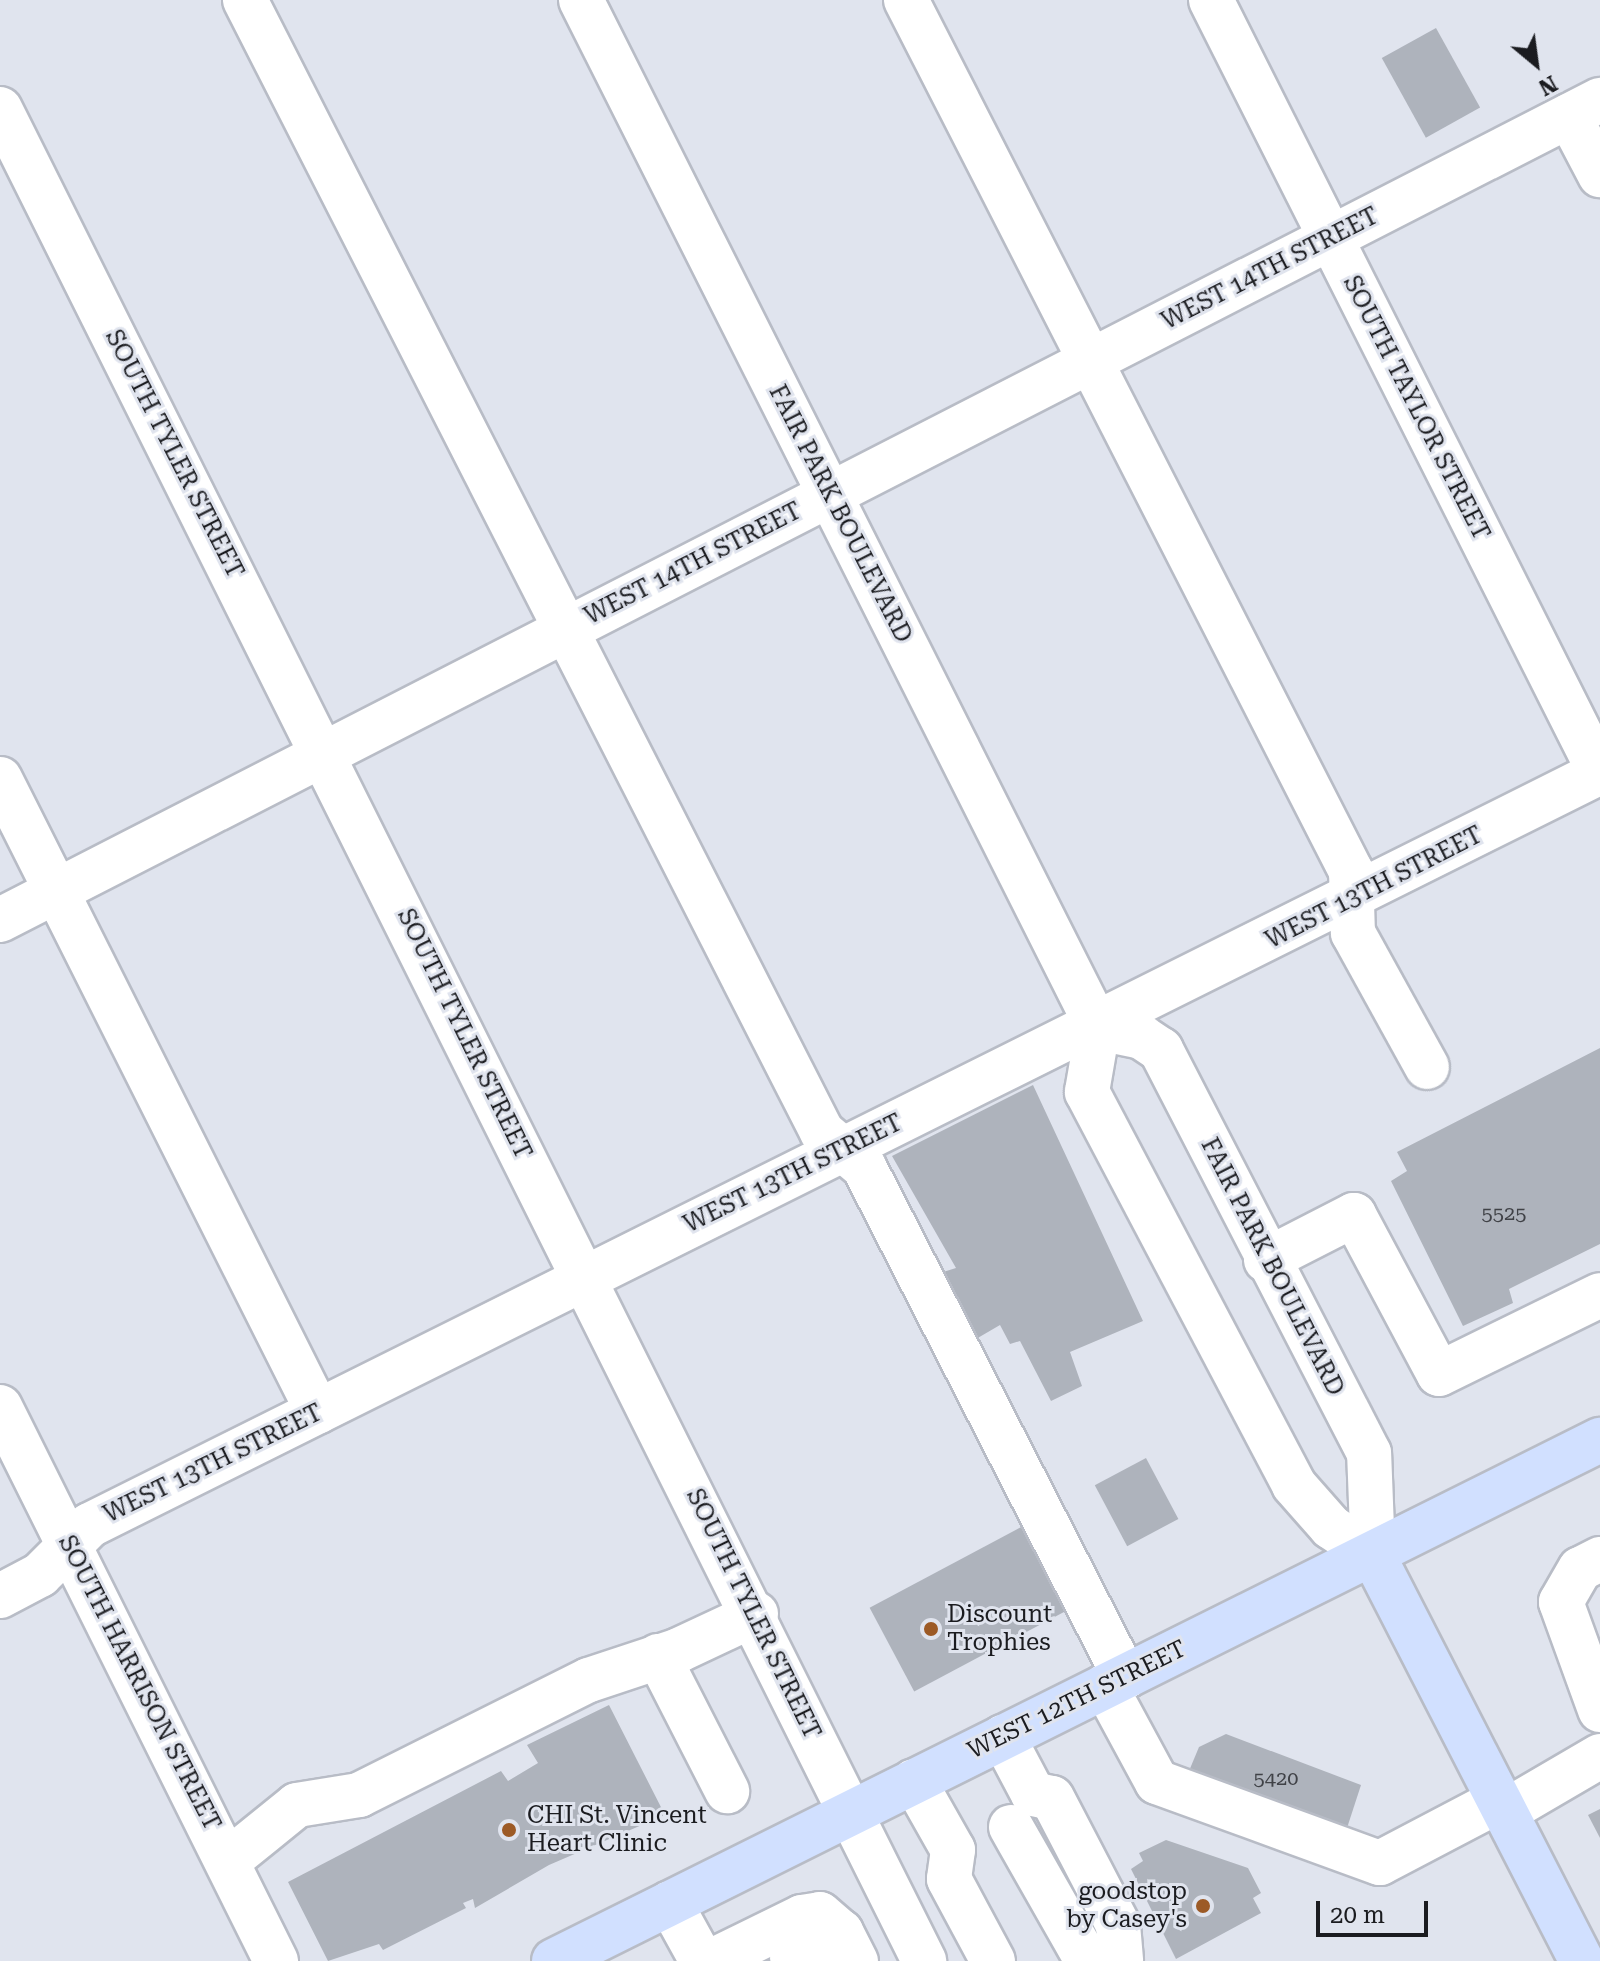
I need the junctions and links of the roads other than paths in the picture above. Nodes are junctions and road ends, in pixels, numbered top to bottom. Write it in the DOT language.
graph roads {
  1 [pos="245,0"];
  2 [pos="581,0"];
  3 [pos="906,0"];
  4 [pos="1211,0"];
  5 [pos="1584,108"];
  6 [pos="0,109"];
  7 [pos="1600,175"];
  8 [pos="1331,238"];
  9 [pos="1087,363"];
  10 [pos="830,495"];
  11 [pos="565,630"];
  12 [pos="326,752"];
  13 [pos="1600,773"];
  14 [pos="0,779"];
  15 [pos="59,890"];
  16 [pos="1356,898"];
  17 [pos="0,920"];
  18 [pos="1098,1028"];
  19 [pos="1427,1067"];
  20 [pos="843,1149"];
  21 [pos="1266,1260"];
  22 [pos="582,1278"];
  23 [pos="1600,1295"];
  24 [pos="0,1407"];
  25 [pos="318,1412"];
  26 [pos="1600,1440"];
  27 [pos="69,1546"];
  28 [pos="1373,1555"];
  29 [pos="1600,1559"];
  30 [pos="0,1596"];
  31 [pos="756,1614"];
  32 [pos="658,1656"];
  33 [pos="1115,1682"];
  34 [pos="1600,1710"];
  35 [pos="1003,1737"];
  36 [pos="1600,1756"];
  37 [pos="914,1781"];
  38 [pos="727,1791"];
  39 [pos="1023,1801"];
  40 [pos="1503,1805"];
  41 [pos="850,1812"];
  42 [pos="946,1837"];
  43 [pos="229,1860"];
  44 [pos="670,1903"];
  45 [pos="849,1947"];
  46 [pos="792,1957"];
  47 [pos="276,1961"];
  48 [pos="554,1961"];
  49 [pos="702,1961"];
  50 [pos="712,1961"];
  51 [pos="924,1961"];
  52 [pos="993,1961"];
  53 [pos="1087,1961"];
  54 [pos="1121,1961"];
  55 [pos="1582,1961"];
  1 -- 11 [label="street"];
  2 -- 10 [label="street, FAIR PARK BOULEVARD"];
  3 -- 9 [label="street"];
  4 -- 8 [label="street, SOUTH TAYLOR STREET"];
  5 -- 7 [label="street"];
  5 -- 8 [label="street, WEST 14TH STREET"];
  6 -- 12 [label="street, SOUTH TYLER STREET"];
  8 -- 9 [label="street, WEST 14TH STREET"];
  8 -- 13 [label="street, SOUTH TAYLOR STREET"];
  9 -- 10 [label="street, WEST 14TH STREET"];
  9 -- 16 [label="street"];
  10 -- 11 [label="street, WEST 14TH STREET"];
  10 -- 18 [label="street, FAIR PARK BOULEVARD"];
  11 -- 12 [label="street, WEST 14TH STREET"];
  11 -- 20 [label="street"];
  12 -- 15 [label="street, WEST 14TH STREET"];
  12 -- 22 [label="street, SOUTH TYLER STREET"];
  13 -- 16 [label="street, WEST 13TH STREET"];
  14 -- 15 [label="street"];
  15 -- 17 [label="street, WEST 14TH STREET"];
  15 -- 25 [label="street"];
  16 -- 18 [label="street, WEST 13TH STREET"];
  16 -- 19 [label="street"];
  18 -- 20 [label="street, WEST 13TH STREET"];
  18 -- 21 [label="street, FAIR PARK BOULEVARD"];
  18 -- 28 [label="street, FAIR PARK BOULEVARD"];
  20 -- 22 [label="street, WEST 13TH STREET"];
  20 -- 33 [label="street"];
  21 -- 23 [label="street"];
  21 -- 28 [label="street, FAIR PARK BOULEVARD"];
  22 -- 25 [label="street, WEST 13TH STREET"];
  22 -- 31 [label="street, SOUTH TYLER STREET"];
  24 -- 27 [label="street, SOUTH HARRISON STREET"];
  25 -- 27 [label="street, WEST 13TH STREET"];
  26 -- 28 [label="main road, WEST 12TH STREET"];
  27 -- 30 [label="street, WEST 13TH STREET"];
  27 -- 43 [label="street, SOUTH HARRISON STREET"];
  28 -- 33 [label="main road, WEST 12TH STREET"];
  28 -- 40 [label="main road, FAIR PARK BOULEVARD"];
  29 -- 34 [label="street"];
  31 -- 32 [label="street"];
  31 -- 41 [label="street, SOUTH TYLER STREET"];
  32 -- 38 [label="street"];
  32 -- 43 [label="street"];
  33 -- 35 [label="main road, WEST 12TH STREET"];
  33 -- 40 [label="street"];
  35 -- 37 [label="main road, WEST 12TH STREET"];
  35 -- 39 [label="street"];
  36 -- 40 [label="street"];
  37 -- 41 [label="main road, WEST 12TH STREET"];
  37 -- 42 [label="street"];
  39 -- 42 [label="street"];
  39 -- 53 [label="street"];
  39 -- 54 [label="street"];
  40 -- 55 [label="main road, FAIR PARK BOULEVARD"];
  41 -- 44 [label="main road, WEST 12TH STREET"];
  41 -- 51 [label="street, SOUTH TYLER STREET"];
  42 -- 52 [label="street"];
  43 -- 47 [label="street, SOUTH HARRISON STREET"];
  44 -- 48 [label="main road, WEST 12TH STREET"];
  44 -- 49 [label="street"];
  45 -- 46 [label="street"];
  45 -- 50 [label="street"];
}
